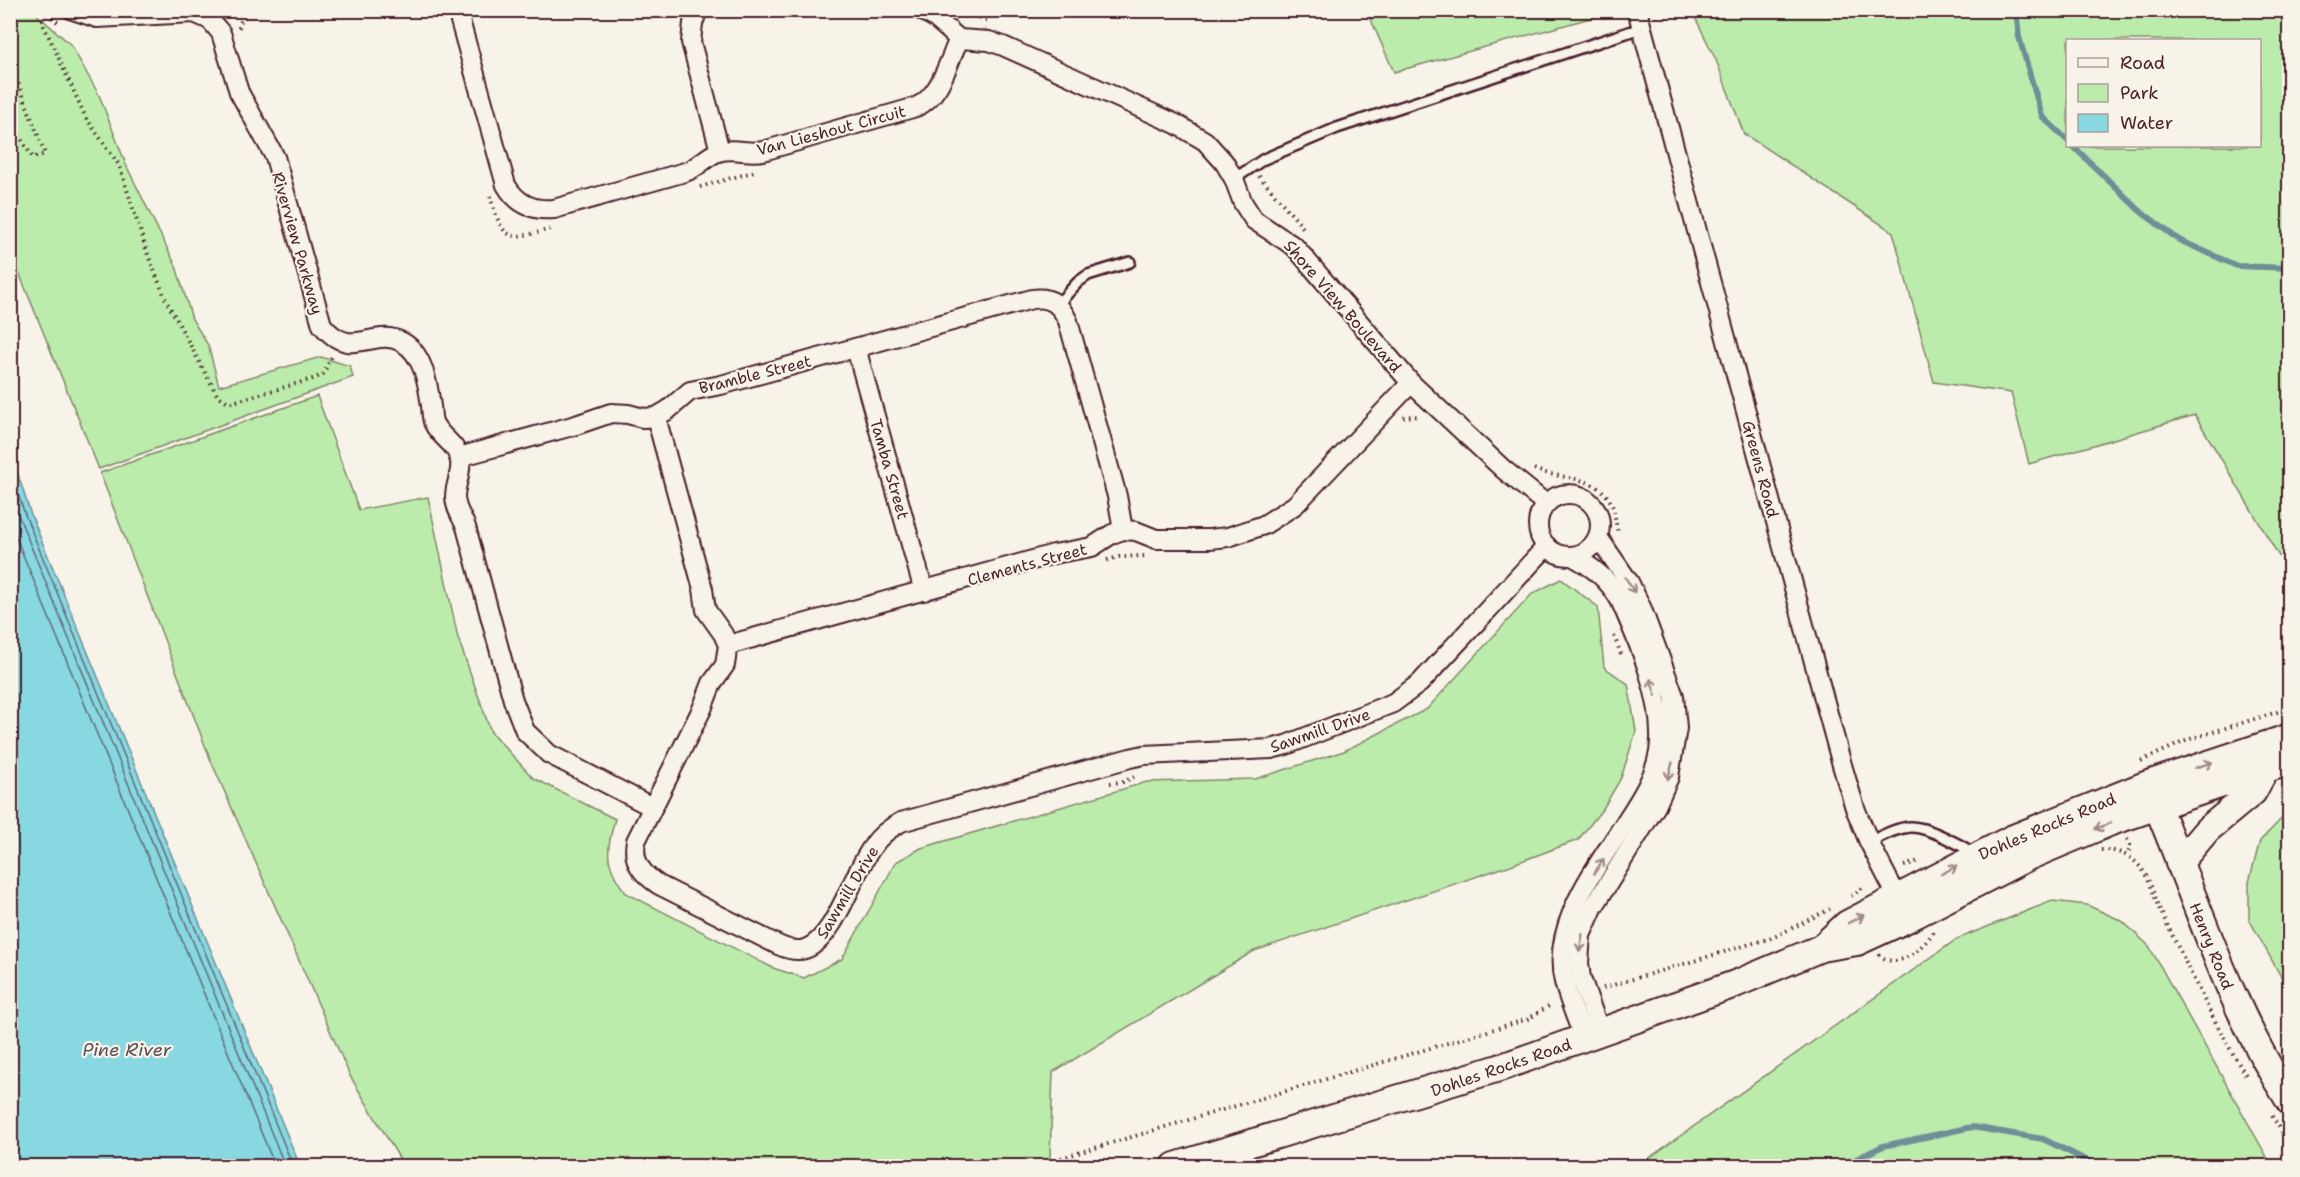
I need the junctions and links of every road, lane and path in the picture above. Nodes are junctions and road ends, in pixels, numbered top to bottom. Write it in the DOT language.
graph roads {
  1 [pos="73,10"];
  2 [pos="263,10"];
  3 [pos="457,10"];
  4 [pos="698,10"];
  5 [pos="921,10"];
  6 [pos="963,10"];
  7 [pos="46,14"];
  8 [pos="214,15"];
  9 [pos="1639,19"];
  10 [pos="995,25"];
  11 [pos="233,33"];
  12 [pos="959,39"];
  13 [pos="10,61"];
  14 [pos="10,121"];
  15 [pos="720,151"];
  16 [pos="759,170"];
  17 [pos="1234,179"];
  18 [pos="692,189"];
  19 [pos="490,195"];
  20 [pos="555,228"];
  21 [pos="1130,262"];
  22 [pos="1058,304"];
  23 [pos="856,348"];
  24 [pos="326,353"];
  25 [pos="332,356"];
  26 [pos="338,359"];
  27 [pos="1411,383"];
  28 [pos="656,417"];
  29 [pos="1399,419"];
  30 [pos="1425,421"];
  31 [pos="459,457"];
  32 [pos="1526,464"];
  33 [pos="1546,504"];
  34 [pos="1123,530"];
  35 [pos="1598,537"];
  36 [pos="1621,542"];
  37 [pos="1547,546"];
  38 [pos="1155,556"];
  39 [pos="1572,556"];
  40 [pos="1096,563"];
  41 [pos="924,591"];
  42 [pos="1611,626"];
  43 [pos="728,645"];
  44 [pos="1623,658"];
  45 [pos="2289,708"];
  46 [pos="2289,738"];
  47 [pos="2289,761"];
  48 [pos="2265,770"];
  49 [pos="1141,772"];
  50 [pos="1101,783"];
  51 [pos="2147,785"];
  52 [pos="652,807"];
  53 [pos="2127,839"];
  54 [pos="1869,842"];
  55 [pos="2095,851"];
  56 [pos="1977,856"];
  57 [pos="2128,856"];
  58 [pos="2179,863"];
  59 [pos="1840,903"];
  60 [pos="1902,908"];
  61 [pos="1941,924"];
  62 [pos="1877,951"];
  63 [pos="1599,989"];
  64 [pos="1552,993"];
  65 [pos="1592,1035"];
  66 [pos="2252,1084"];
  67 [pos="2280,1108"];
  68 [pos="2289,1144"];
  69 [pos="1061,1158"];
  70 [pos="1175,1167"];
  1 -- 8 [label="street, Riverview Parkway"];
  2 -- 11 [label="path"];
  3 -- 15 [label="street"];
  4 -- 15 [label="street"];
  5 -- 12 [label="street"];
  6 -- 10 [label="path"];
  7 -- 25 [label="path"];
  8 -- 31 [label="street, Riverview Parkway"];
  9 -- 17 [label="lane"];
  9 -- 54 [label="street, Greens Road"];
  12 -- 15 [label="street, Van Lieshout Circuit"];
  12 -- 17 [label="street, Shore View Boulevard"];
  13 -- 14 [label="path"];
  16 -- 18 [label="path"];
  17 -- 27 [label="street, Shore View Boulevard"];
  19 -- 20 [label="path"];
  21 -- 22 [label="lane"];
  22 -- 23 [label="street, Bramble Street"];
  22 -- 34 [label="street"];
  23 -- 28 [label="street, Bramble Street"];
  23 -- 41 [label="street, Tamba Street"];
  24 -- 25 [label="path"];
  25 -- 26 [label="path"];
  27 -- 33 [label="street, Shore View Boulevard"];
  27 -- 34 [label="street"];
  28 -- 31 [label="street"];
  28 -- 43 [label="street"];
  29 -- 30 [label="path"];
  31 -- 52 [label="street"];
  32 -- 36 [label="path"];
  33 -- 35 [label="street"];
  33 -- 37 [label="street"];
  34 -- 41 [label="street, Clements Street"];
  35 -- 39 [label="street"];
  35 -- 65 [label="street, one-way"];
  37 -- 39 [label="street"];
  37 -- 52 [label="street, Sawmill Drive"];
  38 -- 40 [label="path"];
  65 -- 39 [label="street, one-way"];
  41 -- 43 [label="street, Clements Street"];
  42 -- 44 [label="path"];
  43 -- 52 [label="street, Sawmill Drive"];
  45 -- 51 [label="path"];
  51 -- 46 [label="street, Dohles Rocks Road, one-way"];
  47 -- 48 [label="street, Dohles Rocks Road"];
  48 -- 51 [label="street, Dohles Rocks Road"];
  48 -- 58 [label="street"];
  49 -- 50 [label="path"];
  51 -- 56 [label="street, Dohles Rocks Road"];
  51 -- 58 [label="street, Henry Road"];
  51 -- 60 [label="street, Dohles Rocks Road, one-way"];
  53 -- 57 [label="path"];
  54 -- 56 [label="lane"];
  54 -- 60 [label="street, Greens Road"];
  55 -- 57 [label="path"];
  60 -- 56 [label="street, Dohles Rocks Road, one-way"];
  57 -- 66 [label="path"];
  58 -- 67 [label="street, Henry Road"];
  59 -- 63 [label="path"];
  60 -- 65 [label="street, Dohles Rocks Road"];
  61 -- 62 [label="path"];
  64 -- 69 [label="path"];
  65 -- 70 [label="street, Dohles Rocks Road"];
  67 -- 68 [label="path"];
}
